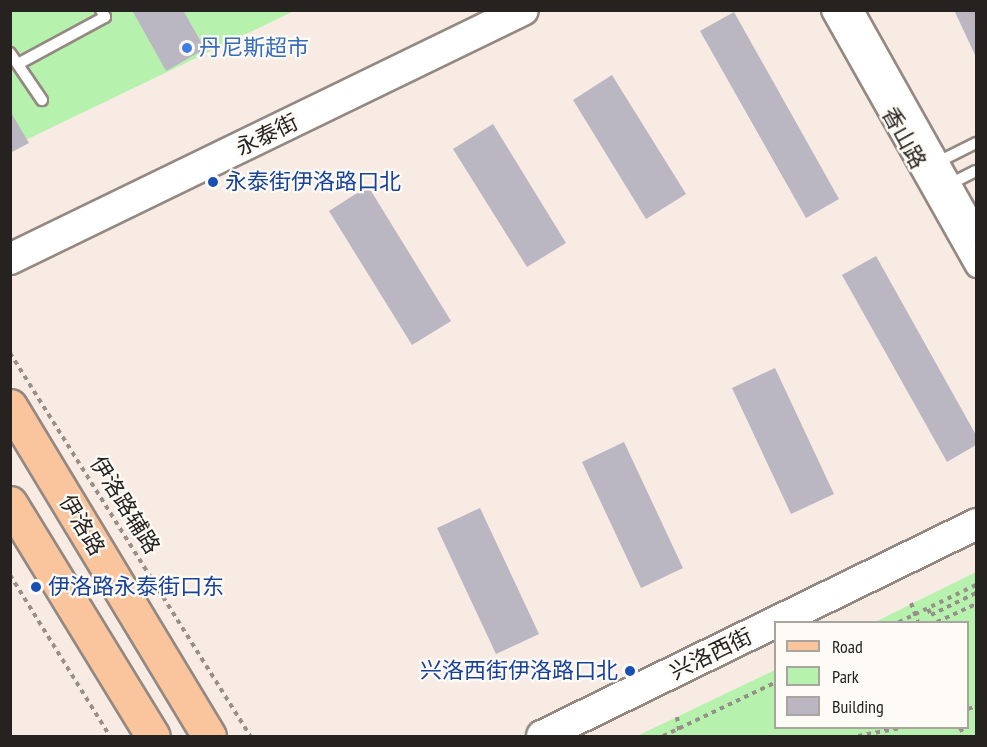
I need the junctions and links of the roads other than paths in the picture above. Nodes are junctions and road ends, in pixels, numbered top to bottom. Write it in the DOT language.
graph roads {
  1 [pos="101,10"];
  2 [pos="486,10"];
  3 [pos="523,10"];
  4 [pos="832,10"];
  5 [pos="852,10"];
  6 [pos="10,53"];
  7 [pos="18,64"];
  8 [pos="42,100"];
  9 [pos="976,143"];
  10 [pos="930,166"];
  11 [pos="976,171"];
  12 [pos="942,188"];
  13 [pos="976,231"];
  14 [pos="10,241"];
  15 [pos="10,259"];
  16 [pos="976,266"];
  17 [pos="10,406"];
  18 [pos="10,503"];
  19 [pos="976,524"];
  20 [pos="976,541"];
  21 [pos="778,621"];
  22 [pos="812,621"];
  23 [pos="774,623"];
  24 [pos="774,640"];
  25 [pos="153,736"];
  26 [pos="209,736"];
  27 [pos="543,736"];
  28 [pos="578,736"];
  1 -- 7 [label="lane"];
  2 -- 14 [label="main road, 永泰街"];
  3 -- 15 [label="main road, 永泰街"];
  4 -- 10 [label="street, 香山路"];
  5 -- 10 [label="street, 香山路"];
  6 -- 7 [label="lane"];
  7 -- 8 [label="lane"];
  9 -- 10 [label="lane"];
  10 -- 12 [label="street, 香山路"];
  11 -- 12 [label="lane"];
  12 -- 13 [label="street, 香山路"];
  12 -- 16 [label="street, 香山路"];
  17 -- 26 [label="main road, 伊洛路"];
  18 -- 25 [label="main road"];
  19 -- 21 [label="main road, 兴洛西街"];
  20 -- 22 [label="main road"];
  23 -- 27 [label="main road, 兴洛西街"];
  24 -- 28 [label="main road, 兴洛西街"];
}
